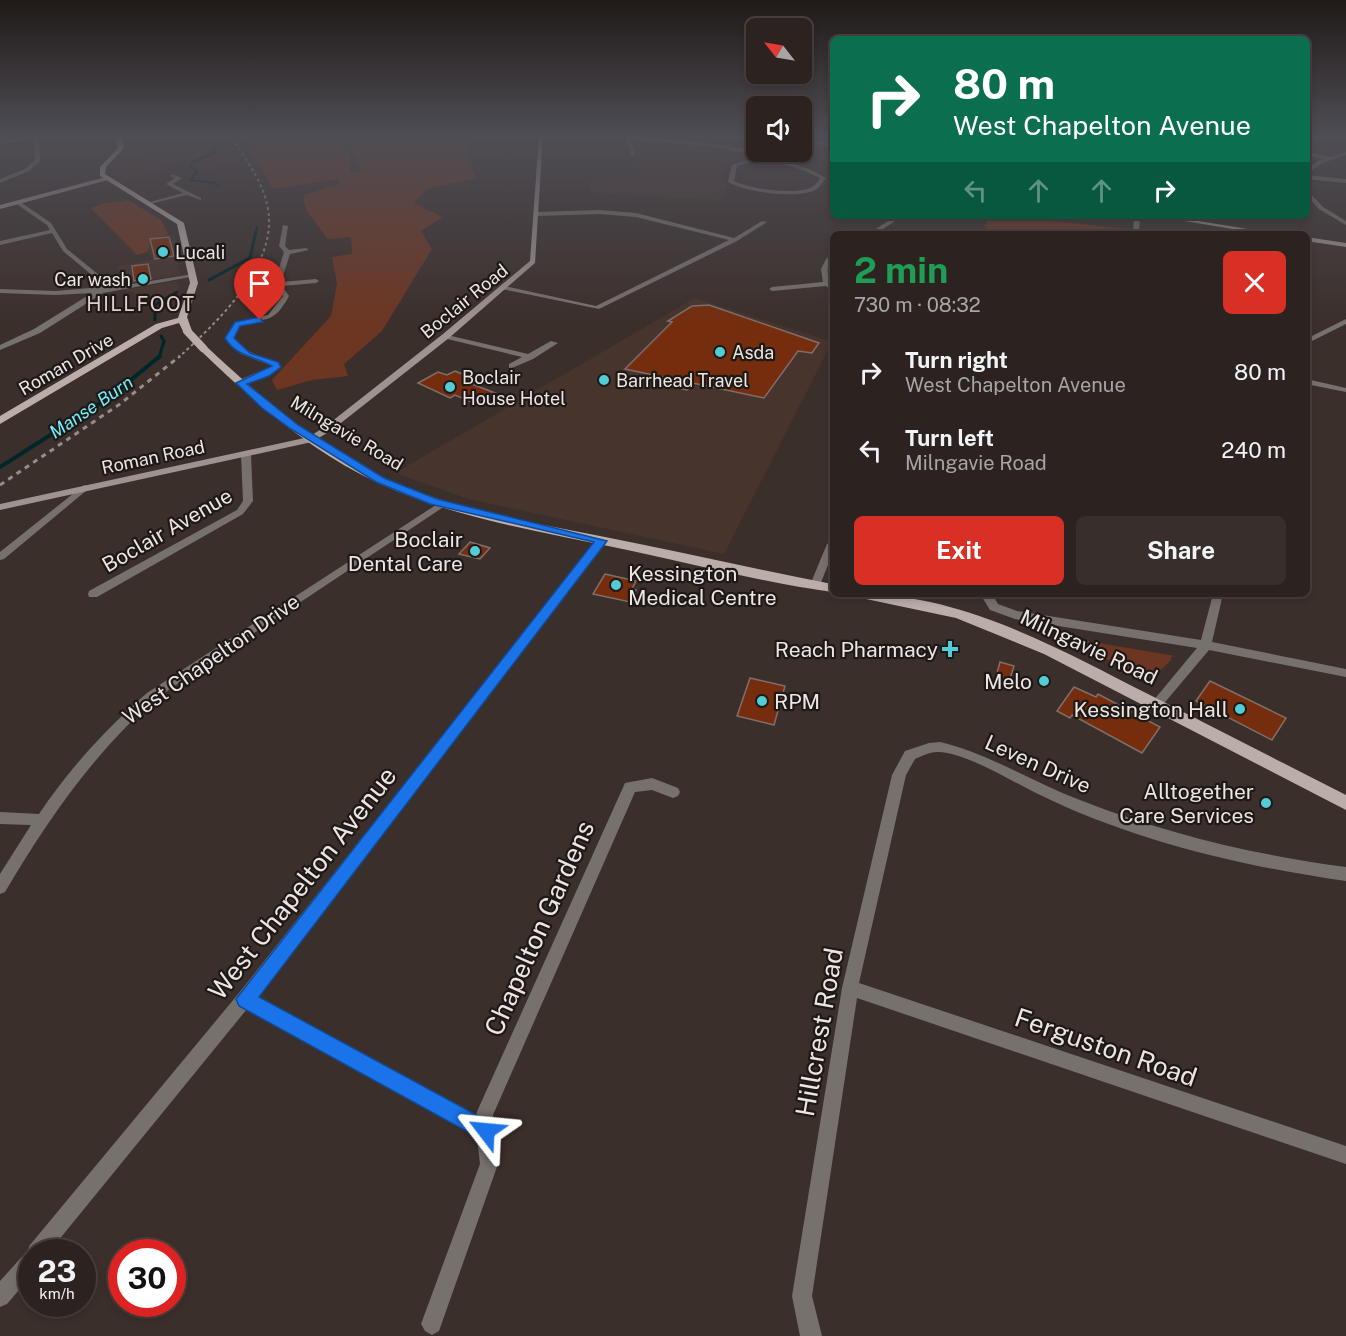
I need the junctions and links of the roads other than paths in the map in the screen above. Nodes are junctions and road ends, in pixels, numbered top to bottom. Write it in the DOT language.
graph roads {
  1 [pos="35,197"];
  2 [pos="137,197"];
  3 [pos="173,197"];
  4 [pos="193,197"];
  5 [pos="538,197"];
  6 [pos="1312,197"];
  7 [pos="199,200"];
  8 [pos="17,202"];
  9 [pos="148,204"];
  10 [pos="0,207"];
  11 [pos="1310,207"];
  12 [pos="1321,208"];
  13 [pos="537,214"];
  14 [pos="895,219"];
  15 [pos="1177,219"];
  16 [pos="764,222"];
  17 [pos="1346,224"];
  18 [pos="285,226"];
  19 [pos="54,231"];
  20 [pos="876,231"];
  21 [pos="1255,231"];
  22 [pos="735,240"];
  23 [pos="1310,240"];
  24 [pos="0,243"];
  25 [pos="1346,245"];
  26 [pos="306,250"];
  27 [pos="287,252"];
  28 [pos="830,259"];
  29 [pos="193,276"];
  30 [pos="316,281"];
  31 [pos="277,284"];
  32 [pos="830,287"];
  33 [pos="504,288"];
  34 [pos="772,288"];
  35 [pos="0,291"];
  36 [pos="101,291"];
  37 [pos="1346,321"];
  38 [pos="185,325"];
  39 [pos="446,336"];
  40 [pos="1310,340"];
  41 [pos="554,344"];
  42 [pos="0,348"];
  43 [pos="530,357"];
  44 [pos="512,366"];
  45 [pos="1310,382"];
  46 [pos="240,383"];
  47 [pos="1346,390"];
  48 [pos="0,421"];
  49 [pos="312,439"];
  50 [pos="246,455"];
  51 [pos="84,488"];
  52 [pos="442,504"];
  53 [pos="0,507"];
  54 [pos="602,541"];
  55 [pos="830,549"];
  56 [pos="0,557"];
  57 [pos="815,585"];
  58 [pos="830,588"];
  59 [pos="93,594"];
  60 [pos="880,597"];
  61 [pos="988,597"];
  62 [pos="1217,597"];
  63 [pos="1206,645"];
  64 [pos="1346,673"];
  65 [pos="1157,704"];
  66 [pos="923,750"];
  67 [pos="673,792"];
  68 [pos="1346,803"];
  69 [pos="0,818"];
  70 [pos="40,820"];
  71 [pos="1346,874"];
  72 [pos="0,887"];
  73 [pos="850,988"];
  74 [pos="245,999"];
  75 [pos="486,1131"];
  76 [pos="1346,1155"];
  77 [pos="48,1239"];
  78 [pos="18,1275"];
  79 [pos="0,1295"];
  80 [pos="432,1324"];
  81 [pos="811,1336"];
  1 -- 8 [label="main road"];
  2 -- 9 [label="main road"];
  3 -- 9 [label="street"];
  4 -- 7 [label="street"];
  5 -- 13 [label="main road, Boclair Road"];
  6 -- 12 [label="street"];
  8 -- 10 [label="main road"];
  8 -- 19 [label="street"];
  9 -- 29 [label="main road"];
  11 -- 12 [label="street"];
  12 -- 17 [label="street"];
  13 -- 22 [label="street"];
  13 -- 33 [label="main road, Boclair Road"];
  14 -- 20 [label="street"];
  15 -- 21 [label="main road"];
  16 -- 22 [label="street"];
  18 -- 27 [label="street"];
  19 -- 24 [label="street"];
  19 -- 36 [label="street"];
  22 -- 33 [label="street"];
  23 -- 25 [label="main road"];
  26 -- 27 [label="street"];
  27 -- 31 [label="street"];
  28 -- 32 [label="street"];
  29 -- 36 [label="street"];
  29 -- 38 [label="main road"];
  30 -- 31 [label="street"];
  31 -- 46 [label="street"];
  32 -- 34 [label="street"];
  33 -- 39 [label="main road, Boclair Road"];
  35 -- 36 [label="street"];
  36 -- 42 [label="street"];
  37 -- 40 [label="street"];
  38 -- 46 [label="main road, Milngavie Road, bridge"];
  38 -- 48 [label="main road, Roman Drive"];
  39 -- 43 [label="street"];
  39 -- 49 [label="main road, Boclair Road"];
  41 -- 43 [label="street"];
  43 -- 44 [label="street"];
  45 -- 47 [label="street"];
  46 -- 49 [label="main road, Milngavie Road"];
  49 -- 50 [label="main road, Roman Road"];
  49 -- 52 [label="main road, Milngavie Road"];
  50 -- 51 [label="main road, Roman Road"];
  50 -- 59 [label="street, Boclair Avenue"];
  51 -- 53 [label="main road, Roman Road"];
  51 -- 56 [label="street"];
  52 -- 54 [label="main road, Milngavie Road"];
  52 -- 70 [label="street, West Chapelton Drive"];
  54 -- 57 [label="main road, Milngavie Road"];
  54 -- 74 [label="street, West Chapelton Avenue"];
  55 -- 57 [label="street"];
  57 -- 58 [label="main road, Milngavie Road"];
  60 -- 65 [label="main road, Milngavie Road"];
  61 -- 63 [label="street"];
  62 -- 63 [label="street"];
  63 -- 64 [label="street"];
  63 -- 65 [label="street"];
  65 -- 68 [label="main road, Milngavie Road"];
  66 -- 71 [label="street, Leven Drive"];
  66 -- 73 [label="street, Hillcrest Road"];
  67 -- 75 [label="street, Chapelton Gardens"];
  69 -- 70 [label="street"];
  70 -- 72 [label="street, West Chapelton Drive"];
  73 -- 76 [label="street, Ferguston Road"];
  73 -- 81 [label="street, Hillcrest Road"];
  74 -- 75 [label="street"];
  74 -- 77 [label="street, West Chapelton Avenue"];
  75 -- 80 [label="street, Chapelton Gardens"];
  78 -- 79 [label="street"];
}
